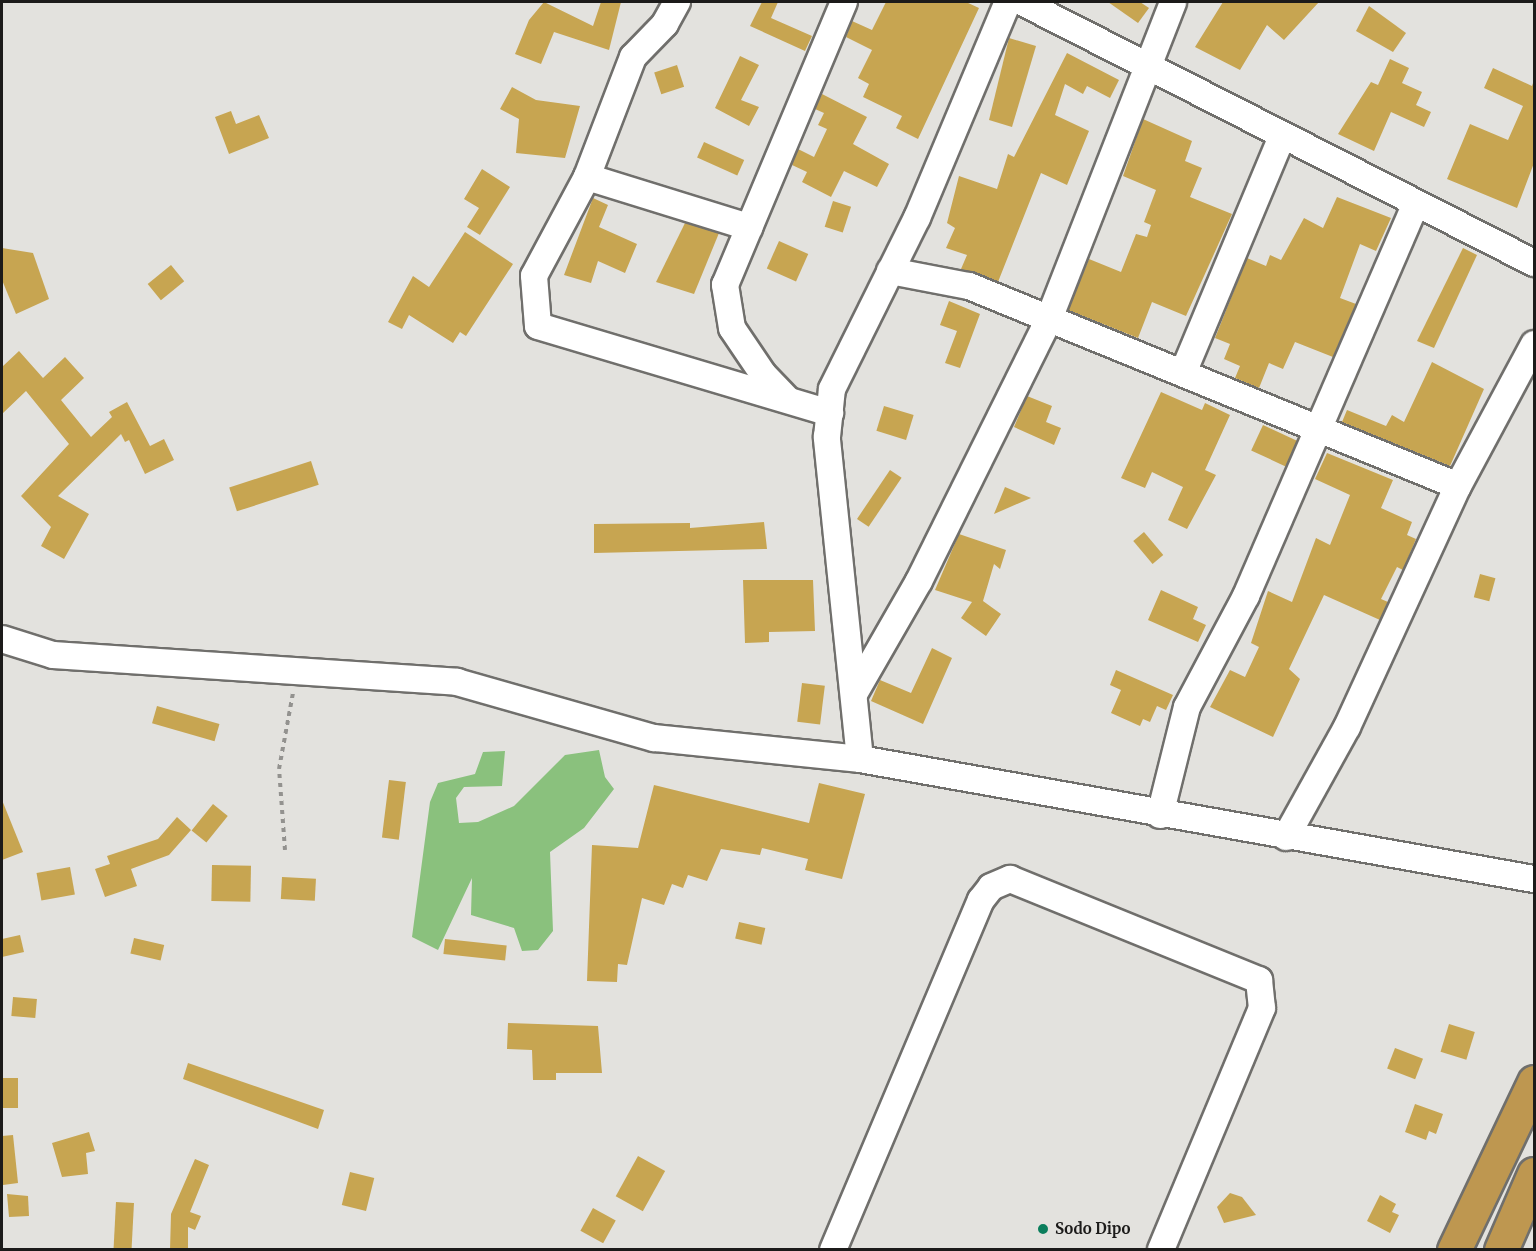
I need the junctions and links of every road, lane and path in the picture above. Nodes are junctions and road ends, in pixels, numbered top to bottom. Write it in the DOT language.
graph roads {
  1 [pos="677,2"];
  2 [pos="844,2"];
  3 [pos="1008,2"];
  4 [pos="1022,2"];
  5 [pos="1173,2"];
  6 [pos="1144,65"];
  7 [pos="1282,136"];
  8 [pos="587,177"];
  9 [pos="1415,205"];
  10 [pos="750,227"];
  11 [pos="1534,263"];
  12 [pos="890,271"];
  13 [pos="1049,319"];
  14 [pos="1534,344"];
  15 [pos="1183,373"];
  16 [pos="789,401"];
  17 [pos="830,413"];
  18 [pos="1318,429"];
  19 [pos="1458,486"];
  20 [pos="2,639"];
  21 [pos="297,671"];
  22 [pos="854,694"];
  23 [pos="860,759"];
  24 [pos="1160,815"];
  25 [pos="1286,837"];
  26 [pos="285,850"];
  27 [pos="1534,879"];
  28 [pos="1534,1082"];
  29 [pos="1534,1174"];
  30 [pos="833,1250"];
  31 [pos="1161,1250"];
  32 [pos="1454,1250"];
  33 [pos="1501,1250"];
  1 -- 8 [label="street"];
  2 -- 10 [label="street"];
  3 -- 12 [label="street"];
  4 -- 6 [label="street"];
  5 -- 6 [label="street"];
  6 -- 7 [label="street"];
  6 -- 13 [label="street"];
  7 -- 9 [label="street"];
  7 -- 15 [label="street"];
  8 -- 10 [label="street"];
  8 -- 16 [label="street"];
  9 -- 11 [label="street"];
  9 -- 18 [label="street"];
  10 -- 16 [label="street"];
  12 -- 13 [label="street"];
  12 -- 17 [label="street"];
  13 -- 15 [label="street"];
  13 -- 22 [label="street"];
  14 -- 19 [label="street"];
  15 -- 18 [label="street"];
  16 -- 17 [label="street"];
  17 -- 22 [label="street"];
  18 -- 19 [label="street"];
  18 -- 24 [label="street"];
  19 -- 25 [label="street"];
  20 -- 21 [label="street"];
  21 -- 23 [label="street"];
  21 -- 26 [label="path"];
  22 -- 23 [label="street"];
  23 -- 24 [label="street"];
  24 -- 25 [label="street"];
  25 -- 27 [label="street"];
  28 -- 32 [label="highway"];
  29 -- 33 [label="highway"];
  30 -- 31 [label="street"];
}
